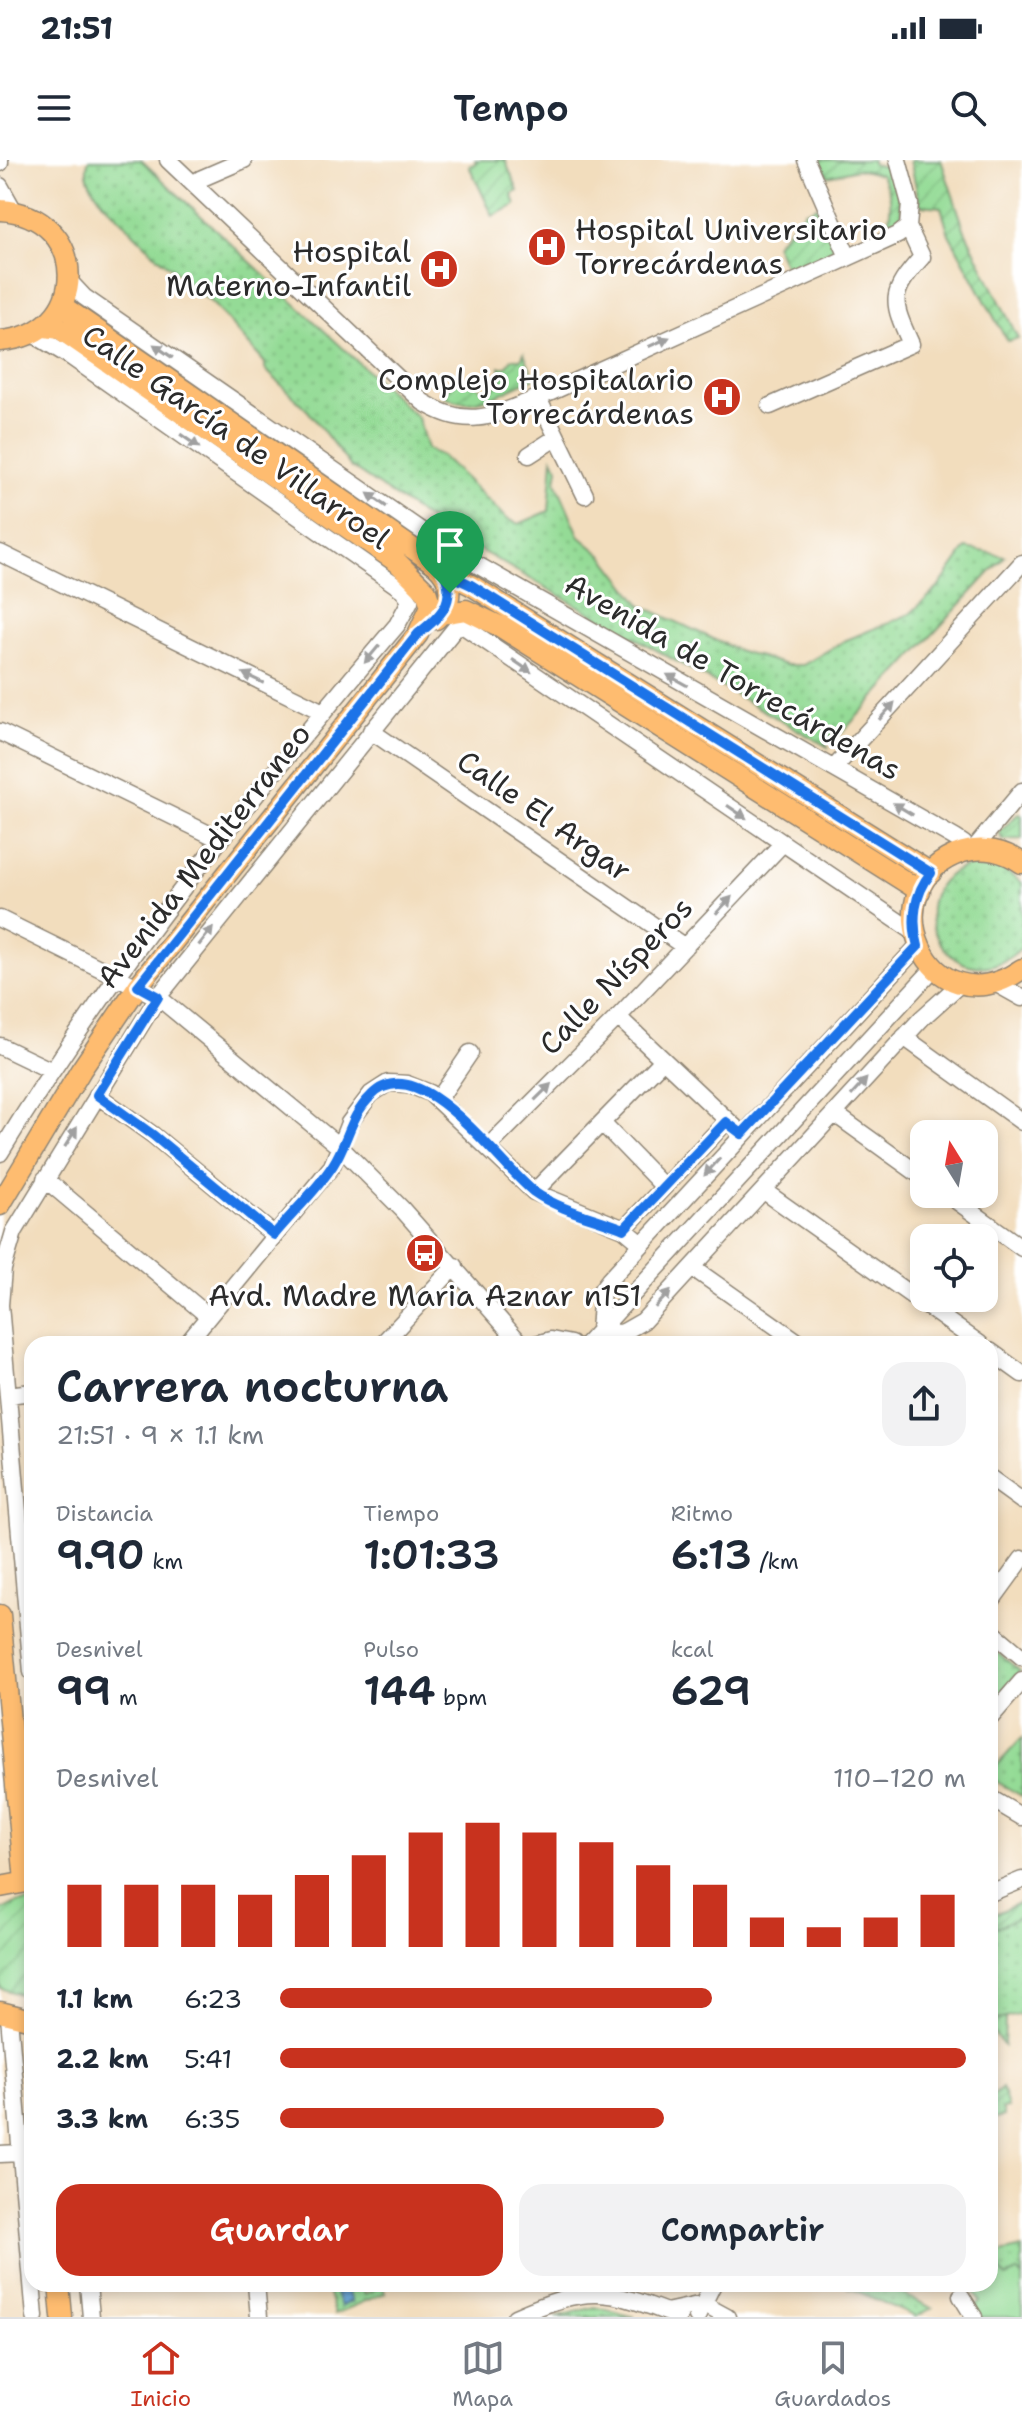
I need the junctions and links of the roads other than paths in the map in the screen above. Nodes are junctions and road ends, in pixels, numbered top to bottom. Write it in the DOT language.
graph roads {
  1 [pos="168,160"];
  2 [pos="180,160"];
  3 [pos="244,160"];
  4 [pos="806,160"];
  5 [pos="898,160"];
  6 [pos="200,179"];
  7 [pos="0,186"];
  8 [pos="7,211"];
  9 [pos="223,211"];
  10 [pos="908,227"];
  11 [pos="848,257"];
  12 [pos="69,281"];
  13 [pos="62,306"];
  14 [pos="39,331"];
  15 [pos="0,341"];
  16 [pos="538,398"];
  17 [pos="770,406"];
  18 [pos="557,437"];
  19 [pos="529,455"];
  20 [pos="585,495"];
  21 [pos="0,553"];
  22 [pos="465,559"];
  23 [pos="397,562"];
  24 [pos="1022,563"];
  25 [pos="444,572"];
  26 [pos="450,593"];
  27 [pos="449,620"];
  28 [pos="501,627"];
  29 [pos="418,634"];
  30 [pos="323,712"];
  31 [pos="371,731"];
  32 [pos="0,732"];
  33 [pos="834,768"];
  34 [pos="1022,791"];
  35 [pos="219,839"];
  36 [pos="783,843"];
  37 [pos="969,850"];
  38 [pos="1019,858"];
  39 [pos="931,873"];
  40 [pos="920,891"];
  41 [pos="0,919"];
  42 [pos="916,939"];
  43 [pos="687,945"];
  44 [pos="934,968"];
  45 [pos="1022,969"];
  46 [pos="116,975"];
  47 [pos="960,984"];
  48 [pos="997,984"];
  49 [pos="138,986"];
  50 [pos="158,997"];
  51 [pos="1022,998"];
  52 [pos="618,1017"];
  53 [pos="904,1037"];
  54 [pos="0,1046"];
  55 [pos="470,1053"];
  56 [pos="663,1060"];
  57 [pos="50,1070"];
  58 [pos="97,1095"];
  59 [pos="438,1100"];
  60 [pos="835,1114"];
  61 [pos="726,1122"];
  62 [pos="1022,1122"];
  63 [pos="602,1123"];
  64 [pos="742,1134"];
  65 [pos="488,1147"];
  66 [pos="342,1149"];
  67 [pos="0,1153"];
  68 [pos="910,1168"];
  69 [pos="45,1179"];
  70 [pos="664,1187"];
  71 [pos="764,1191"];
  72 [pos="534,1192"];
  73 [pos="0,1205"];
  74 [pos="966,1208"];
  75 [pos="624,1229"];
  76 [pos="274,1235"];
  77 [pos="642,1244"];
  78 [pos="1022,1248"];
  79 [pos="455,1266"];
  80 [pos="693,1268"];
  81 [pos="207,1315"];
  82 [pos="599,1331"];
  83 [pos="622,1333"];
  84 [pos="192,1336"];
  85 [pos="389,1336"];
  86 [pos="514,1336"];
  87 [pos="594,1336"];
  88 [pos="626,1336"];
  89 [pos="790,1336"];
  90 [pos="969,1336"];
  91 [pos="998,1357"];
  92 [pos="1022,1374"];
  93 [pos="24,1393"];
  94 [pos="8,1395"];
  95 [pos="998,1484"];
  96 [pos="1022,1501"];
  97 [pos="24,1550"];
  98 [pos="1022,1559"];
  99 [pos="998,1592"];
  100 [pos="0,1615"];
  101 [pos="998,1637"];
  102 [pos="1022,1657"];
  103 [pos="1022,1681"];
  104 [pos="998,1709"];
  105 [pos="998,1803"];
  106 [pos="1022,1817"];
  107 [pos="24,1843"];
  108 [pos="1022,1880"];
  109 [pos="24,1882"];
  110 [pos="0,1887"];
  111 [pos="998,1890"];
  112 [pos="4,2015"];
  113 [pos="24,2019"];
  114 [pos="20,2153"];
  115 [pos="0,2154"];
  116 [pos="24,2197"];
  117 [pos="33,2292"];
  118 [pos="60,2292"];
  119 [pos="89,2292"];
  120 [pos="257,2292"];
  121 [pos="709,2292"];
  122 [pos="961,2296"];
  123 [pos="701,2311"];
  124 [pos="670,2315"];
  125 [pos="35,2317"];
  126 [pos="62,2317"];
  127 [pos="91,2317"];
  128 [pos="259,2317"];
  129 [pos="515,2317"];
  130 [pos="727,2317"];
  131 [pos="974,2317"];
  1 -- 9 [label="street"];
  2 -- 6 [label="street"];
  3 -- 6 [label="street"];
  4 -- 11 [label="street"];
  5 -- 10 [label="street"];
  6 -- 9 [label="street"];
  7 -- 8 [label="street"];
  8 -- 12 [label="main road"];
  9 -- 16 [label="street"];
  10 -- 11 [label="street"];
  10 -- 17 [label="street"];
  16 -- 11 [label="street, one-way"];
  12 -- 13 [label="main road"];
  22 -- 12 [label="street, Calle García de Villarroel, one-way"];
  13 -- 14 [label="main road"];
  13 -- 25 [label="main road, Calle García de Villarroel"];
  14 -- 15 [label="main road"];
  14 -- 23 [label="main road, Calle García de Villarroel"];
  14 -- 30 [label="street, Calle García de Villarroel, one-way"];
  16 -- 18 [label="street"];
  18 -- 19 [label="street"];
  18 -- 20 [label="street"];
  30 -- 21 [label="street, one-way"];
  33 -- 22 [label="street, Avenida de Torrecárdenas, one-way"];
  23 -- 26 [label="main road"];
  23 -- 29 [label="main road, Calle García de Villarroel"];
  33 -- 24 [label="street, one-way"];
  25 -- 26 [label="main road"];
  25 -- 39 [label="main road, Avenida de Torrecárdenas"];
  26 -- 27 [label="main road"];
  26 -- 28 [label="main road"];
  27 -- 28 [label="main road"];
  27 -- 29 [label="main road"];
  27 -- 31 [label="street"];
  27 -- 36 [label="street, one-way"];
  28 -- 40 [label="main road"];
  29 -- 49 [label="main road, Avenida Mediterraneo"];
  30 -- 35 [label="street"];
  31 -- 43 [label="street, Calle El Argar"];
  50 -- 31 [label="street, one-way"];
  32 -- 35 [label="street"];
  37 -- 33 [label="street, Avenida de Torrecárdenas, one-way"];
  34 -- 37 [label="street"];
  35 -- 46 [label="street"];
  36 -- 42 [label="street"];
  43 -- 36 [label="street, Calle Nísperos, one-way"];
  37 -- 38 [label="main road"];
  37 -- 39 [label="main road"];
  39 -- 40 [label="main road"];
  40 -- 42 [label="main road"];
  41 -- 46 [label="street"];
  42 -- 44 [label="main road"];
  42 -- 64 [label="street"];
  43 -- 52 [label="street, Calle Nísperos"];
  44 -- 47 [label="main road"];
  44 -- 82 [label="street"];
  45 -- 48 [label="main road"];
  46 -- 49 [label="street"];
  46 -- 57 [label="street"];
  47 -- 48 [label="main road"];
  47 -- 53 [label="street"];
  48 -- 51 [label="street"];
  49 -- 50 [label="street"];
  49 -- 73 [label="main road, Avenida Mediterraneo"];
  50 -- 58 [label="street"];
  50 -- 66 [label="street"];
  52 -- 56 [label="street"];
  65 -- 52 [label="street, Calle Nísperos, one-way"];
  60 -- 53 [label="street, one-way"];
  53 -- 62 [label="street"];
  54 -- 57 [label="street"];
  55 -- 59 [label="street"];
  56 -- 61 [label="street"];
  56 -- 63 [label="street"];
  57 -- 67 [label="street"];
  69 -- 58 [label="street, one-way"];
  58 -- 76 [label="street"];
  59 -- 65 [label="street"];
  59 -- 66 [label="street"];
  60 -- 68 [label="street"];
  60 -- 71 [label="street"];
  61 -- 64 [label="street"];
  61 -- 70 [label="street"];
  63 -- 70 [label="street"];
  63 -- 72 [label="street"];
  64 -- 77 [label="street, one-way"];
  65 -- 72 [label="street"];
  66 -- 76 [label="street"];
  66 -- 79 [label="street"];
  69 -- 81 [label="street"];
  69 -- 94 [label="street"];
  70 -- 75 [label="street"];
  71 -- 80 [label="street"];
  71 -- 90 [label="street"];
  72 -- 75 [label="street"];
  74 -- 78 [label="street"];
  75 -- 77 [label="street"];
  76 -- 81 [label="street"];
  77 -- 82 [label="street"];
  79 -- 85 [label="street"];
  79 -- 86 [label="street"];
  83 -- 80 [label="street, one-way"];
  80 -- 89 [label="street"];
  81 -- 84 [label="street"];
  82 -- 83 [label="street"];
  82 -- 87 [label="street"];
  83 -- 88 [label="street"];
  91 -- 92 [label="street"];
  93 -- 94 [label="street"];
  94 -- 97 [label="street"];
  95 -- 96 [label="street"];
  98 -- 99 [label="street"];
  100 -- 107 [label="main road"];
  101 -- 102 [label="street"];
  103 -- 104 [label="street"];
  105 -- 106 [label="street"];
  108 -- 111 [label="street"];
  109 -- 110 [label="main road"];
  112 -- 113 [label="main road"];
  112 -- 114 [label="street"];
  114 -- 115 [label="street"];
  114 -- 116 [label="street"];
  117 -- 125 [label="street"];
  118 -- 126 [label="main road"];
  119 -- 127 [label="street"];
  120 -- 128 [label="street"];
  121 -- 123 [label="street"];
  122 -- 131 [label="street"];
  123 -- 124 [label="street"];
  123 -- 130 [label="street"];
  124 -- 129 [label="street"];
}
